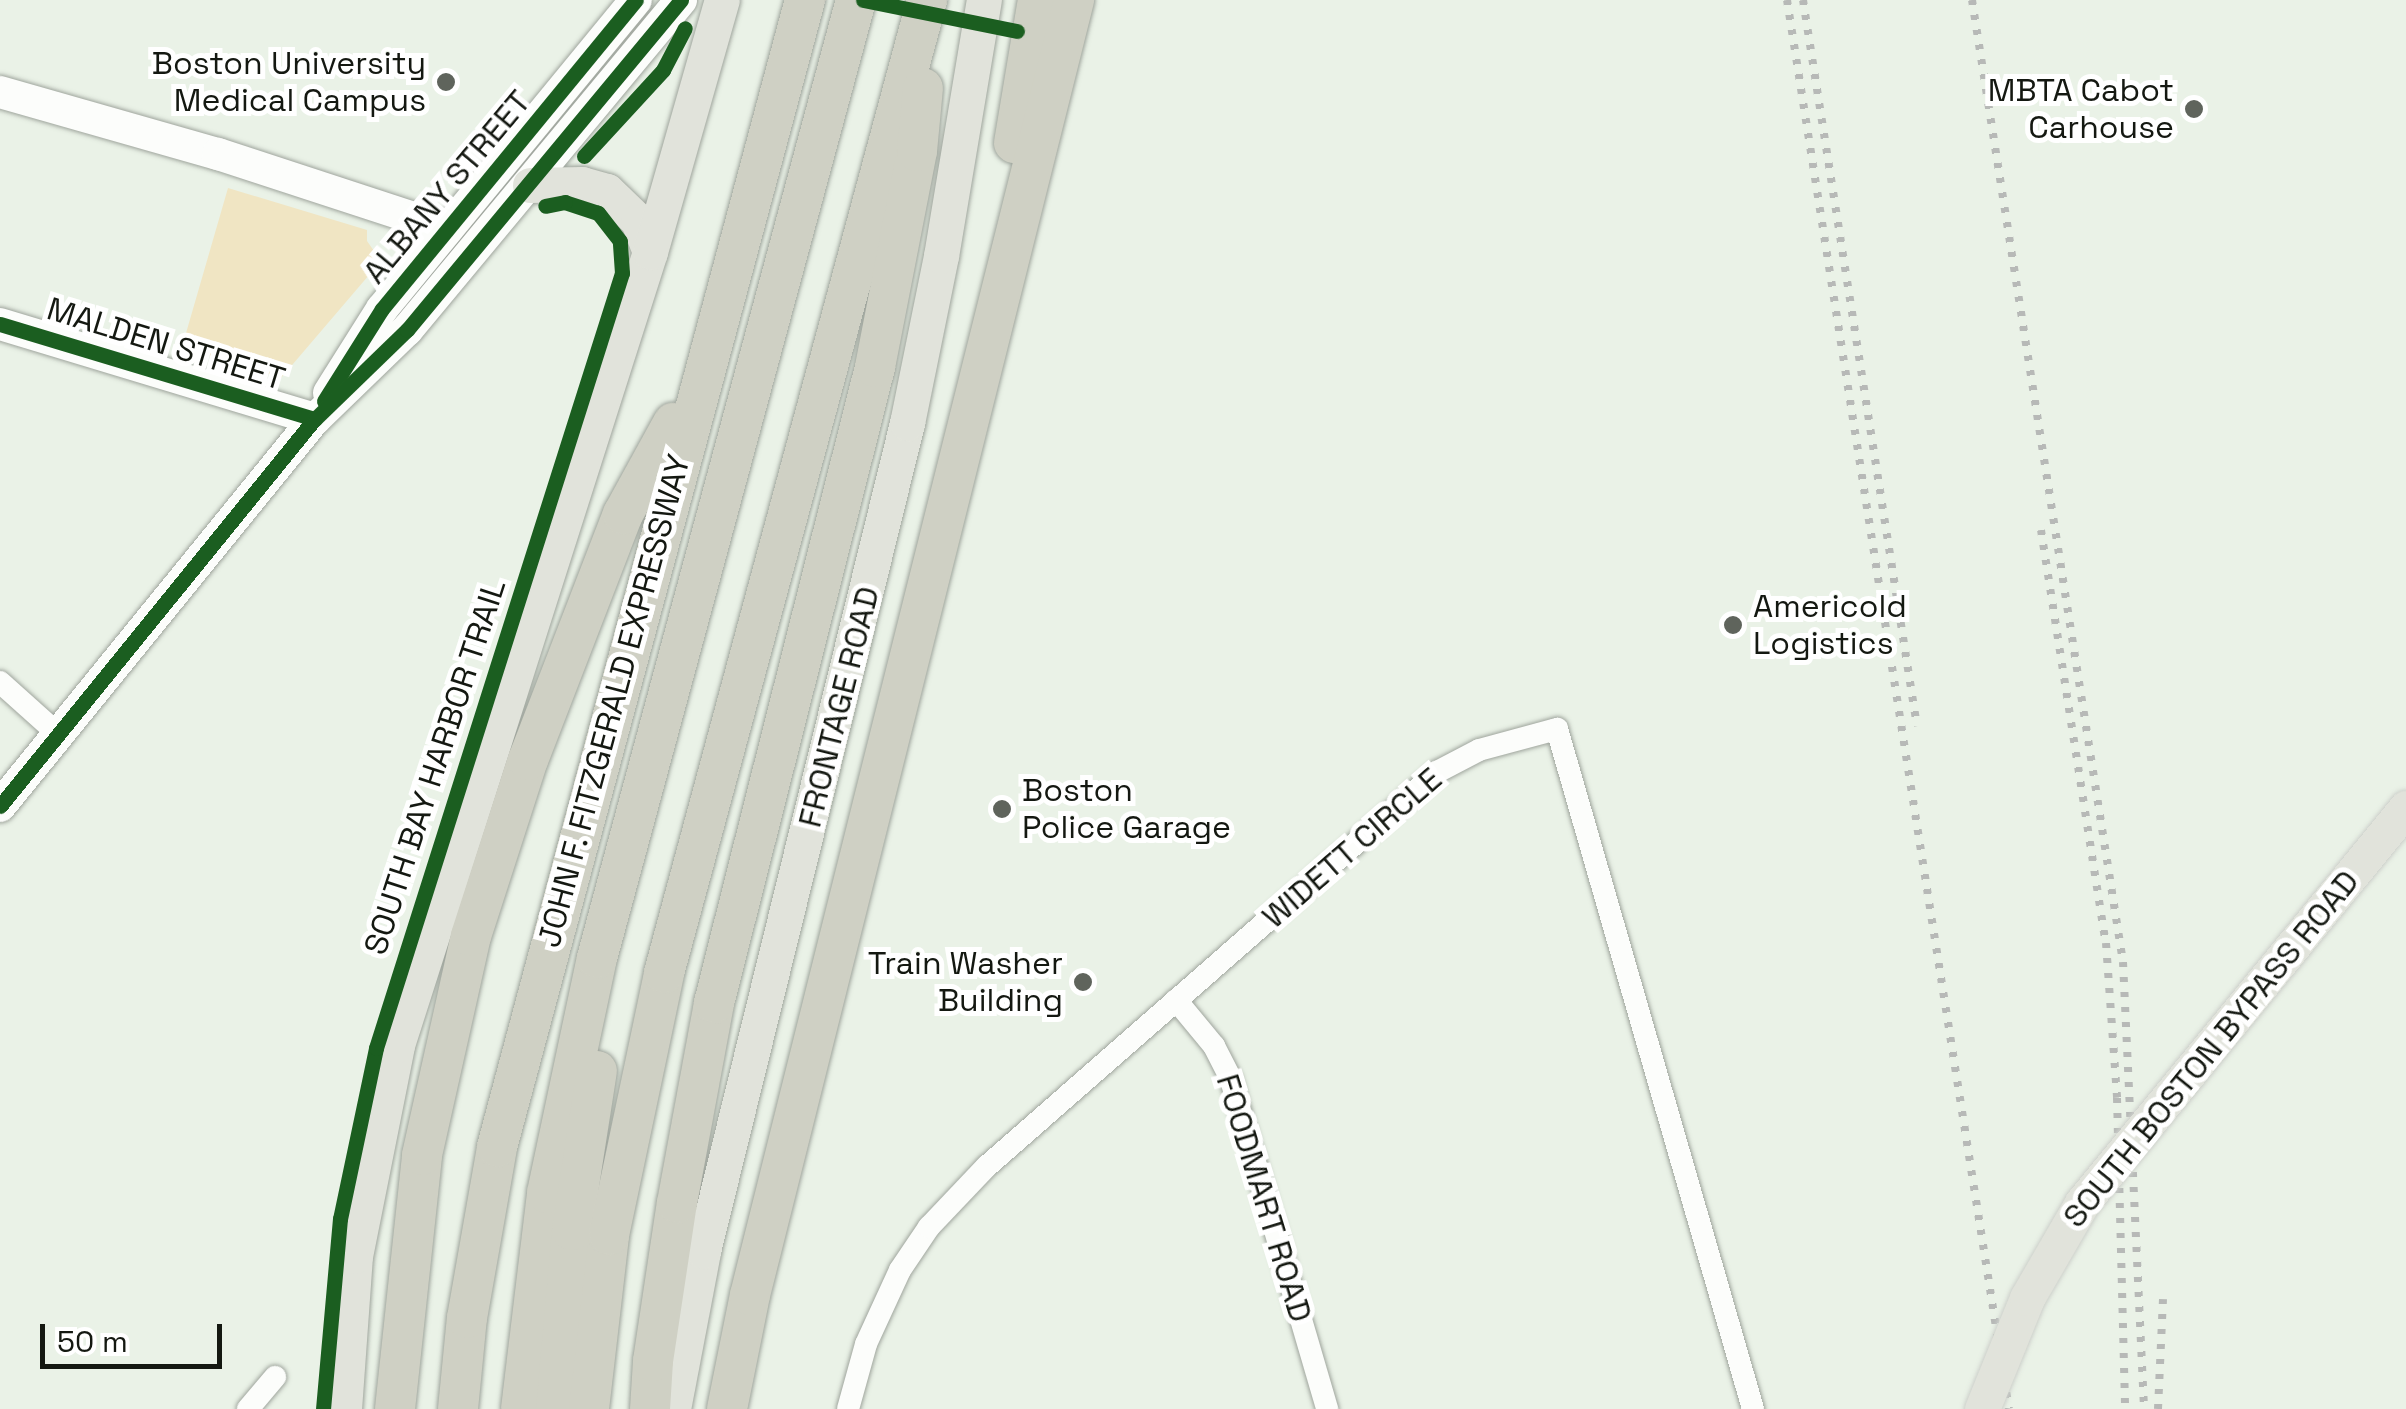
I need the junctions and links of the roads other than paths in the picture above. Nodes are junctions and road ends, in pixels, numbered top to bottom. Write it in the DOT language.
graph roads {
  1 [pos="636,0"];
  2 [pos="680,0"];
  3 [pos="722,0"];
  4 [pos="805,0"];
  5 [pos="856,0"];
  6 [pos="883,0"];
  7 [pos="929,0"];
  8 [pos="984,0"];
  9 [pos="1038,0"];
  10 [pos="1074,0"];
  11 [pos="0,92"];
  12 [pos="832,136"];
  13 [pos="901,152"];
  14 [pos="530,185"];
  15 [pos="447,229"];
  16 [pos="650,252"];
  17 [pos="1011,252"];
  18 [pos="0,324"];
  19 [pos="704,368"];
  20 [pos="315,419"];
  21 [pos="0,682"];
  22 [pos="58,734"];
  23 [pos="0,806"];
  24 [pos="2406,808"];
  25 [pos="1176,1000"];
  26 [pos="276,1376"];
  27 [pos="248,1409"];
  28 [pos="344,1409"];
  29 [pos="395,1409"];
  30 [pos="458,1409"];
  31 [pos="521,1409"];
  32 [pos="556,1409"];
  33 [pos="589,1409"];
  34 [pos="650,1409"];
  35 [pos="673,1409"];
  36 [pos="727,1409"];
  37 [pos="848,1409"];
  38 [pos="1327,1409"];
  39 [pos="1752,1409"];
  40 [pos="1982,1409"];
  1 -- 15 [label="main road, ALBANY STREET"];
  2 -- 14 [label="main road, ALBANY STREET"];
  3 -- 16 [label="main road"];
  4 -- 19 [label="highway, JOHN F. FITZGERALD EXPRESSWAY"];
  5 -- 12 [label="highway"];
  6 -- 12 [label="highway"];
  7 -- 13 [label="highway"];
  8 -- 35 [label="main road, FRONTAGE ROAD"];
  9 -- 17 [label="highway"];
  10 -- 17 [label="highway"];
  11 -- 15 [label="main road"];
  12 -- 31 [label="highway"];
  12 -- 32 [label="highway"];
  13 -- 33 [label="highway"];
  13 -- 34 [label="highway"];
  14 -- 16 [label="main road"];
  14 -- 20 [label="main road, ALBANY STREET"];
  15 -- 20 [label="main road, ALBANY STREET"];
  16 -- 28 [label="main road"];
  17 -- 36 [label="highway"];
  18 -- 20 [label="main road, MALDEN STREET"];
  19 -- 29 [label="highway"];
  19 -- 30 [label="highway, JOHN F. FITZGERALD EXPRESSWAY"];
  20 -- 22 [label="main road, ALBANY STREET"];
  21 -- 22 [label="street"];
  22 -- 23 [label="main road, ALBANY STREET"];
  24 -- 40 [label="main road, SOUTH BOSTON BYPASS ROAD, bridge"];
  25 -- 37 [label="street, WIDETT CIRCLE"];
  25 -- 38 [label="street, FOODMART ROAD"];
  25 -- 39 [label="street, WIDETT CIRCLE"];
  26 -- 27 [label="street"];
}
